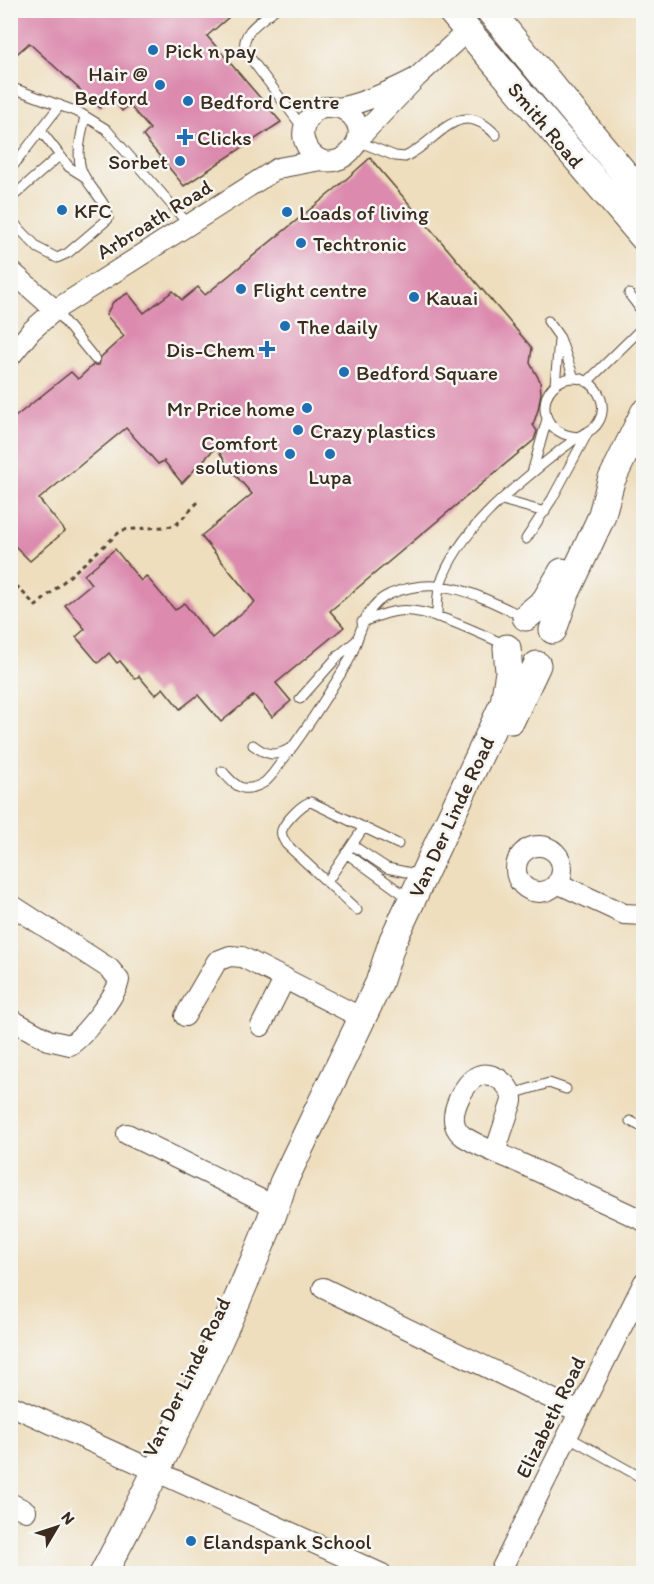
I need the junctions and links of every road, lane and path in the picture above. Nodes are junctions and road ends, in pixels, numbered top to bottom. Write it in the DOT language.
graph roads {
  1 [pos="274,10"];
  2 [pos="489,10"];
  3 [pos="458,21"];
  4 [pos="416,78"];
  5 [pos="10,87"];
  6 [pos="60,105"];
  7 [pos="340,108"];
  8 [pos="85,116"];
  9 [pos="41,131"];
  10 [pos="304,132"];
  11 [pos="496,135"];
  12 [pos="358,140"];
  13 [pos="59,156"];
  14 [pos="321,160"];
  15 [pos="278,168"];
  16 [pos="10,170"];
  17 [pos="85,177"];
  18 [pos="644,197"];
  19 [pos="10,198"];
  20 [pos="10,219"];
  21 [pos="189,226"];
  22 [pos="642,237"];
  23 [pos="10,270"];
  24 [pos="629,294"];
  25 [pos="55,310"];
  26 [pos="548,321"];
  27 [pos="560,338"];
  28 [pos="10,357"];
  29 [pos="95,359"];
  30 [pos="574,378"];
  31 [pos="588,382"];
  32 [pos="555,385"];
  33 [pos="644,414"];
  34 [pos="547,419"];
  35 [pos="582,435"];
  36 [pos="532,473"];
  37 [pos="611,481"];
  38 [pos="200,500"];
  39 [pos="502,500"];
  40 [pos="545,512"];
  41 [pos="526,538"];
  42 [pos="10,579"];
  43 [pos="440,586"];
  44 [pos="437,617"];
  45 [pos="525,617"];
  46 [pos="362,622"];
  47 [pos="553,630"];
  48 [pos="358,639"];
  49 [pos="506,646"];
  50 [pos="537,665"];
  51 [pos="300,699"];
  52 [pos="253,745"];
  53 [pos="294,746"];
  54 [pos="222,771"];
  55 [pos="364,827"];
  56 [pos="398,844"];
  57 [pos="349,849"];
  58 [pos="424,875"];
  59 [pos="327,882"];
  60 [pos="557,883"];
  61 [pos="412,900"];
  62 [pos="10,904"];
  63 [pos="357,910"];
  64 [pos="644,915"];
  65 [pos="285,978"];
  66 [pos="379,984"];
  67 [pos="185,1016"];
  68 [pos="362,1018"];
  69 [pos="10,1019"];
  70 [pos="261,1026"];
  71 [pos="566,1089"];
  72 [pos="512,1094"];
  73 [pos="630,1121"];
  74 [pos="644,1128"];
  75 [pos="128,1134"];
  76 [pos="495,1152"];
  77 [pos="275,1197"];
  78 [pos="644,1221"];
  79 [pos="644,1282"];
  80 [pos="323,1288"];
  81 [pos="10,1405"];
  82 [pos="579,1412"];
  83 [pos="567,1436"];
  84 [pos="150,1469"];
  85 [pos="644,1479"];
  86 [pos="91,1574"];
  87 [pos="103,1574"];
  88 [pos="382,1574"];
  89 [pos="500,1574"];
  1 -- 10 [label="lane"];
  2 -- 18 [label="main road, Smith Road"];
  3 -- 4 [label="street"];
  3 -- 22 [label="main road, Smith Road"];
  4 -- 7 [label="street"];
  4 -- 12 [label="street"];
  5 -- 6 [label="lane"];
  6 -- 8 [label="lane"];
  6 -- 9 [label="lane"];
  7 -- 10 [label="street"];
  7 -- 12 [label="street"];
  8 -- 17 [label="lane"];
  8 -- 21 [label="lane"];
  9 -- 13 [label="lane"];
  9 -- 16 [label="lane"];
  10 -- 14 [label="street"];
  10 -- 15 [label="street, Arbroath Road"];
  11 -- 12 [label="lane"];
  12 -- 14 [label="street"];
  13 -- 17 [label="lane"];
  13 -- 19 [label="lane"];
  14 -- 15 [label="street, Arbroath Road"];
  15 -- 21 [label="street, Arbroath Road"];
  17 -- 20 [label="lane"];
  21 -- 25 [label="street, Arbroath Road"];
  23 -- 25 [label="street"];
  24 -- 31 [label="lane"];
  25 -- 28 [label="street, Arbroath Road"];
  25 -- 29 [label="lane"];
  26 -- 27 [label="lane"];
  27 -- 30 [label="lane"];
  27 -- 32 [label="lane"];
  30 -- 31 [label="lane"];
  30 -- 32 [label="lane"];
  31 -- 35 [label="lane"];
  32 -- 34 [label="lane"];
  33 -- 37 [label="main road"];
  34 -- 35 [label="lane"];
  34 -- 36 [label="lane"];
  35 -- 36 [label="lane"];
  35 -- 40 [label="lane"];
  36 -- 39 [label="lane"];
  37 -- 45 [label="main road"];
  37 -- 47 [label="main road"];
  38 -- 42 [label="path"];
  39 -- 40 [label="lane"];
  39 -- 43 [label="lane"];
  40 -- 41 [label="lane"];
  43 -- 44 [label="lane"];
  43 -- 45 [label="lane"];
  43 -- 46 [label="lane"];
  44 -- 46 [label="lane"];
  44 -- 49 [label="lane"];
  45 -- 47 [label="main road"];
  45 -- 49 [label="main road"];
  46 -- 48 [label="lane"];
  47 -- 50 [label="main road"];
  48 -- 51 [label="lane"];
  48 -- 53 [label="lane"];
  49 -- 50 [label="main road"];
  49 -- 58 [label="main road, Van Der Linde Road"];
  50 -- 66 [label="main road, Van Der Linde Road"];
  52 -- 53 [label="lane"];
  53 -- 54 [label="lane"];
  55 -- 56 [label="lane"];
  55 -- 57 [label="lane"];
  55 -- 59 [label="lane"];
  57 -- 58 [label="lane"];
  57 -- 59 [label="lane"];
  57 -- 61 [label="lane"];
  58 -- 61 [label="main road, Van Der Linde Road"];
  59 -- 63 [label="lane"];
  60 -- 64 [label="street"];
  61 -- 66 [label="main road, Van Der Linde Road"];
  62 -- 69 [label="street"];
  65 -- 67 [label="street"];
  65 -- 68 [label="street"];
  65 -- 70 [label="street"];
  66 -- 68 [label="main road, Van Der Linde Road"];
  68 -- 77 [label="main road, Van Der Linde Road"];
  71 -- 72 [label="lane"];
  72 -- 76 [label="street"];
  72 -- 76 [label="street"];
  73 -- 74 [label="lane"];
  75 -- 77 [label="street"];
  76 -- 78 [label="street"];
  77 -- 84 [label="main road, Van Der Linde Road"];
  79 -- 82 [label="street, Elizabeth Road"];
  80 -- 82 [label="street"];
  81 -- 84 [label="street"];
  82 -- 83 [label="street, Elizabeth Road"];
  83 -- 85 [label="lane"];
  83 -- 89 [label="street, Elizabeth Road"];
  84 -- 86 [label="main road, Van Der Linde Road"];
  84 -- 87 [label="main road, Van Der Linde Road"];
  84 -- 88 [label="street"];
}
